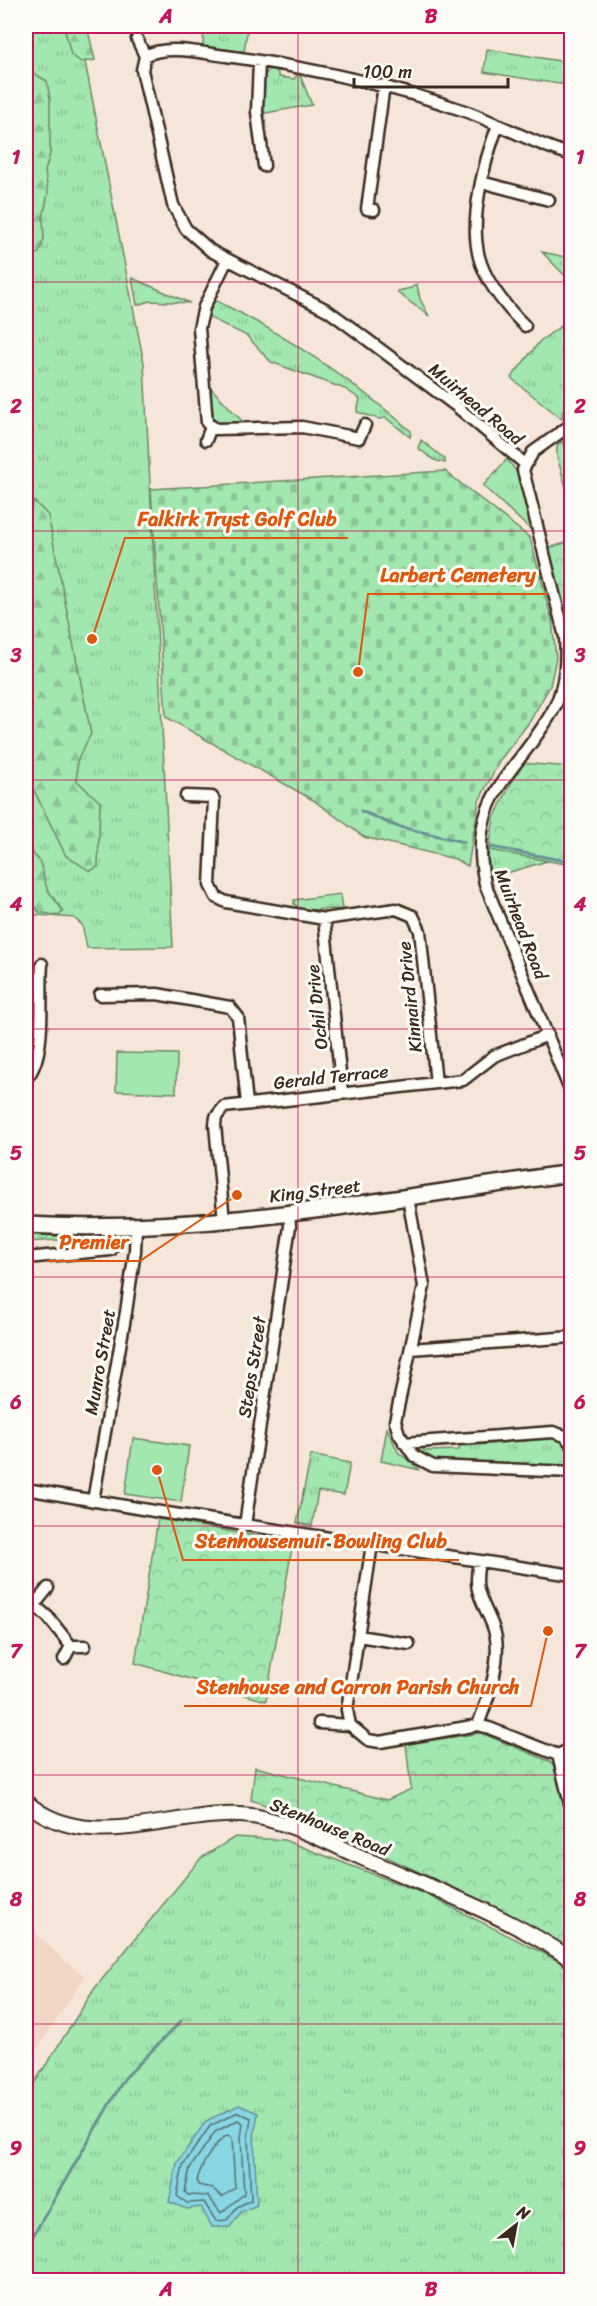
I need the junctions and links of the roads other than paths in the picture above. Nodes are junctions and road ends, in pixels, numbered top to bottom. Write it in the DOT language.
graph roads {
  1 [pos="137,39"];
  2 [pos="145,56"];
  3 [pos="259,61"];
  4 [pos="384,85"];
  5 [pos="498,125"];
  6 [pos="572,155"];
  7 [pos="264,166"];
  8 [pos="481,183"];
  9 [pos="549,200"];
  10 [pos="374,210"];
  11 [pos="227,260"];
  12 [pos="525,326"];
  13 [pos="572,424"];
  14 [pos="365,425"];
  15 [pos="211,427"];
  16 [pos="206,440"];
  17 [pos="525,464"];
  18 [pos="186,796"];
  19 [pos="324,919"];
  20 [pos="42,963"];
  21 [pos="26,979"];
  22 [pos="41,980"];
  23 [pos="100,995"];
  24 [pos="548,1035"];
  25 [pos="26,1079"];
  26 [pos="436,1083"];
  27 [pos="342,1092"];
  28 [pos="572,1095"];
  29 [pos="247,1104"];
  30 [pos="572,1173"];
  31 [pos="408,1198"];
  32 [pos="289,1214"];
  33 [pos="224,1221"];
  34 [pos="26,1225"];
  35 [pos="136,1227"];
  36 [pos="111,1250"];
  37 [pos="26,1258"];
  38 [pos="572,1337"];
  39 [pos="411,1349"];
  40 [pos="404,1443"];
  41 [pos="572,1445"];
  42 [pos="572,1472"];
  43 [pos="26,1489"];
  44 [pos="93,1501"];
  45 [pos="245,1525"];
  46 [pos="372,1544"];
  47 [pos="479,1562"];
  48 [pos="572,1575"];
  49 [pos="48,1588"];
  50 [pos="30,1601"];
  51 [pos="358,1636"];
  52 [pos="409,1644"];
  53 [pos="70,1646"];
  54 [pos="85,1646"];
  55 [pos="64,1659"];
  56 [pos="320,1724"];
  57 [pos="350,1725"];
  58 [pos="478,1725"];
  59 [pos="572,1748"];
  60 [pos="558,1755"];
  61 [pos="26,1802"];
  62 [pos="572,1812"];
  63 [pos="572,1960"];
  1 -- 2 [label="street, Muirhead Road"];
  2 -- 3 [label="street"];
  2 -- 11 [label="street, Muirhead Road"];
  3 -- 4 [label="street"];
  3 -- 7 [label="street"];
  4 -- 5 [label="street"];
  4 -- 10 [label="street"];
  5 -- 6 [label="street"];
  5 -- 8 [label="street"];
  8 -- 9 [label="street"];
  8 -- 12 [label="street"];
  11 -- 15 [label="street"];
  11 -- 17 [label="street, Muirhead Road"];
  13 -- 17 [label="street"];
  14 -- 15 [label="street"];
  15 -- 16 [label="street"];
  17 -- 24 [label="street, Muirhead Road"];
  18 -- 19 [label="street, Kinnaird Drive"];
  19 -- 26 [label="street, Kinnaird Drive"];
  19 -- 27 [label="street, Ochil Drive"];
  20 -- 22 [label="street"];
  21 -- 22 [label="street"];
  22 -- 25 [label="street"];
  23 -- 29 [label="street"];
  24 -- 26 [label="street, Gerald Terrace"];
  24 -- 28 [label="street, Muirhead Road"];
  26 -- 27 [label="street, Gerald Terrace"];
  27 -- 29 [label="street, Gerald Terrace"];
  29 -- 33 [label="street, Gerald Terrace"];
  30 -- 31 [label="main road, King Street"];
  31 -- 32 [label="main road, King Street"];
  31 -- 39 [label="street"];
  32 -- 33 [label="main road, King Street"];
  32 -- 45 [label="street, Steps Street"];
  33 -- 35 [label="main road, King Street"];
  34 -- 35 [label="main road, King Street"];
  35 -- 44 [label="street, Munro Street"];
  36 -- 37 [label="street"];
  38 -- 39 [label="street"];
  39 -- 40 [label="street"];
  40 -- 41 [label="street"];
  40 -- 42 [label="street"];
  43 -- 44 [label="street"];
  44 -- 45 [label="street"];
  45 -- 46 [label="street"];
  46 -- 47 [label="street"];
  46 -- 51 [label="street"];
  47 -- 48 [label="street"];
  47 -- 58 [label="street"];
  49 -- 50 [label="street"];
  50 -- 53 [label="street"];
  51 -- 52 [label="street"];
  51 -- 57 [label="street"];
  53 -- 54 [label="street"];
  53 -- 55 [label="street"];
  56 -- 57 [label="street"];
  57 -- 58 [label="street"];
  58 -- 60 [label="street"];
  59 -- 60 [label="street"];
  60 -- 62 [label="street"];
  61 -- 63 [label="street, Stenhouse Road"];
}
